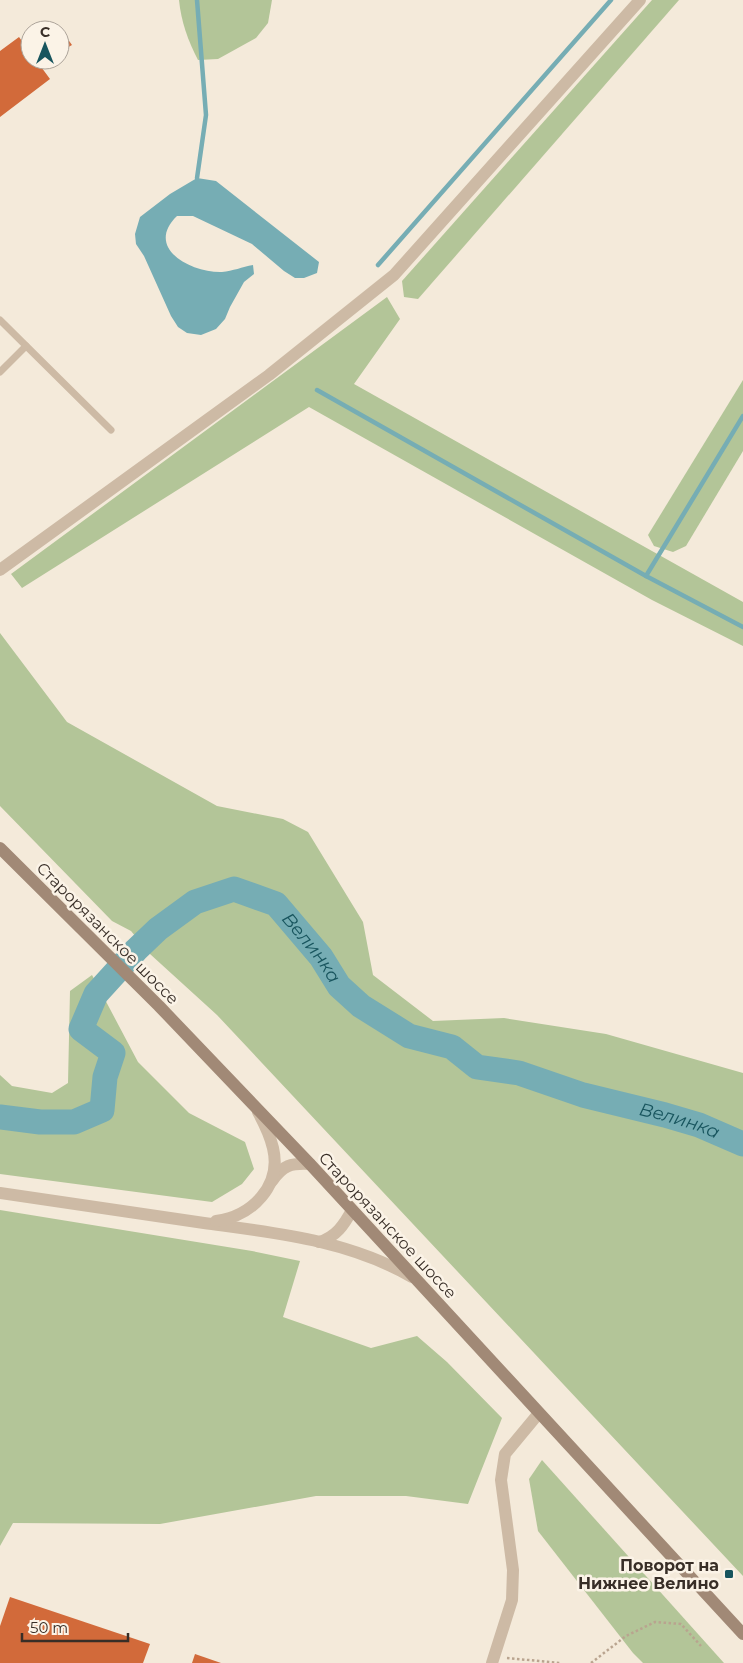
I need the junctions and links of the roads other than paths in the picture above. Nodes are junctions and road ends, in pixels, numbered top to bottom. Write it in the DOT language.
graph roads {
  1 [pos="640,0"];
  2 [pos="0,320"];
  3 [pos="26,346"];
  4 [pos="0,372"];
  5 [pos="111,430"];
  6 [pos="0,570"];
  7 [pos="0,848"];
  8 [pos="255,1107"];
  9 [pos="310,1164"];
  10 [pos="270,1183"];
  11 [pos="0,1193"];
  12 [pos="352,1210"];
  13 [pos="202,1222"];
  14 [pos="319,1242"];
  15 [pos="415,1278"];
  16 [pos="539,1413"];
  17 [pos="743,1634"];
  18 [pos="493,1660"];
  1 -- 6 [label="street"];
  2 -- 3 [label="lane"];
  3 -- 4 [label="lane"];
  3 -- 5 [label="lane"];
  7 -- 8 [label="main road, Старорязанское шоссе"];
  8 -- 9 [label="main road, Старорязанское шоссе"];
  8 -- 10 [label="street"];
  9 -- 10 [label="street"];
  9 -- 12 [label="main road, Старорязанское шоссе"];
  10 -- 13 [label="street"];
  11 -- 13 [label="street"];
  12 -- 14 [label="street"];
  12 -- 15 [label="main road, Старорязанское шоссе"];
  13 -- 14 [label="street"];
  14 -- 15 [label="street"];
  15 -- 16 [label="main road, Старорязанское шоссе"];
  16 -- 17 [label="main road, Старорязанское шоссе"];
  16 -- 18 [label="street"];
}
